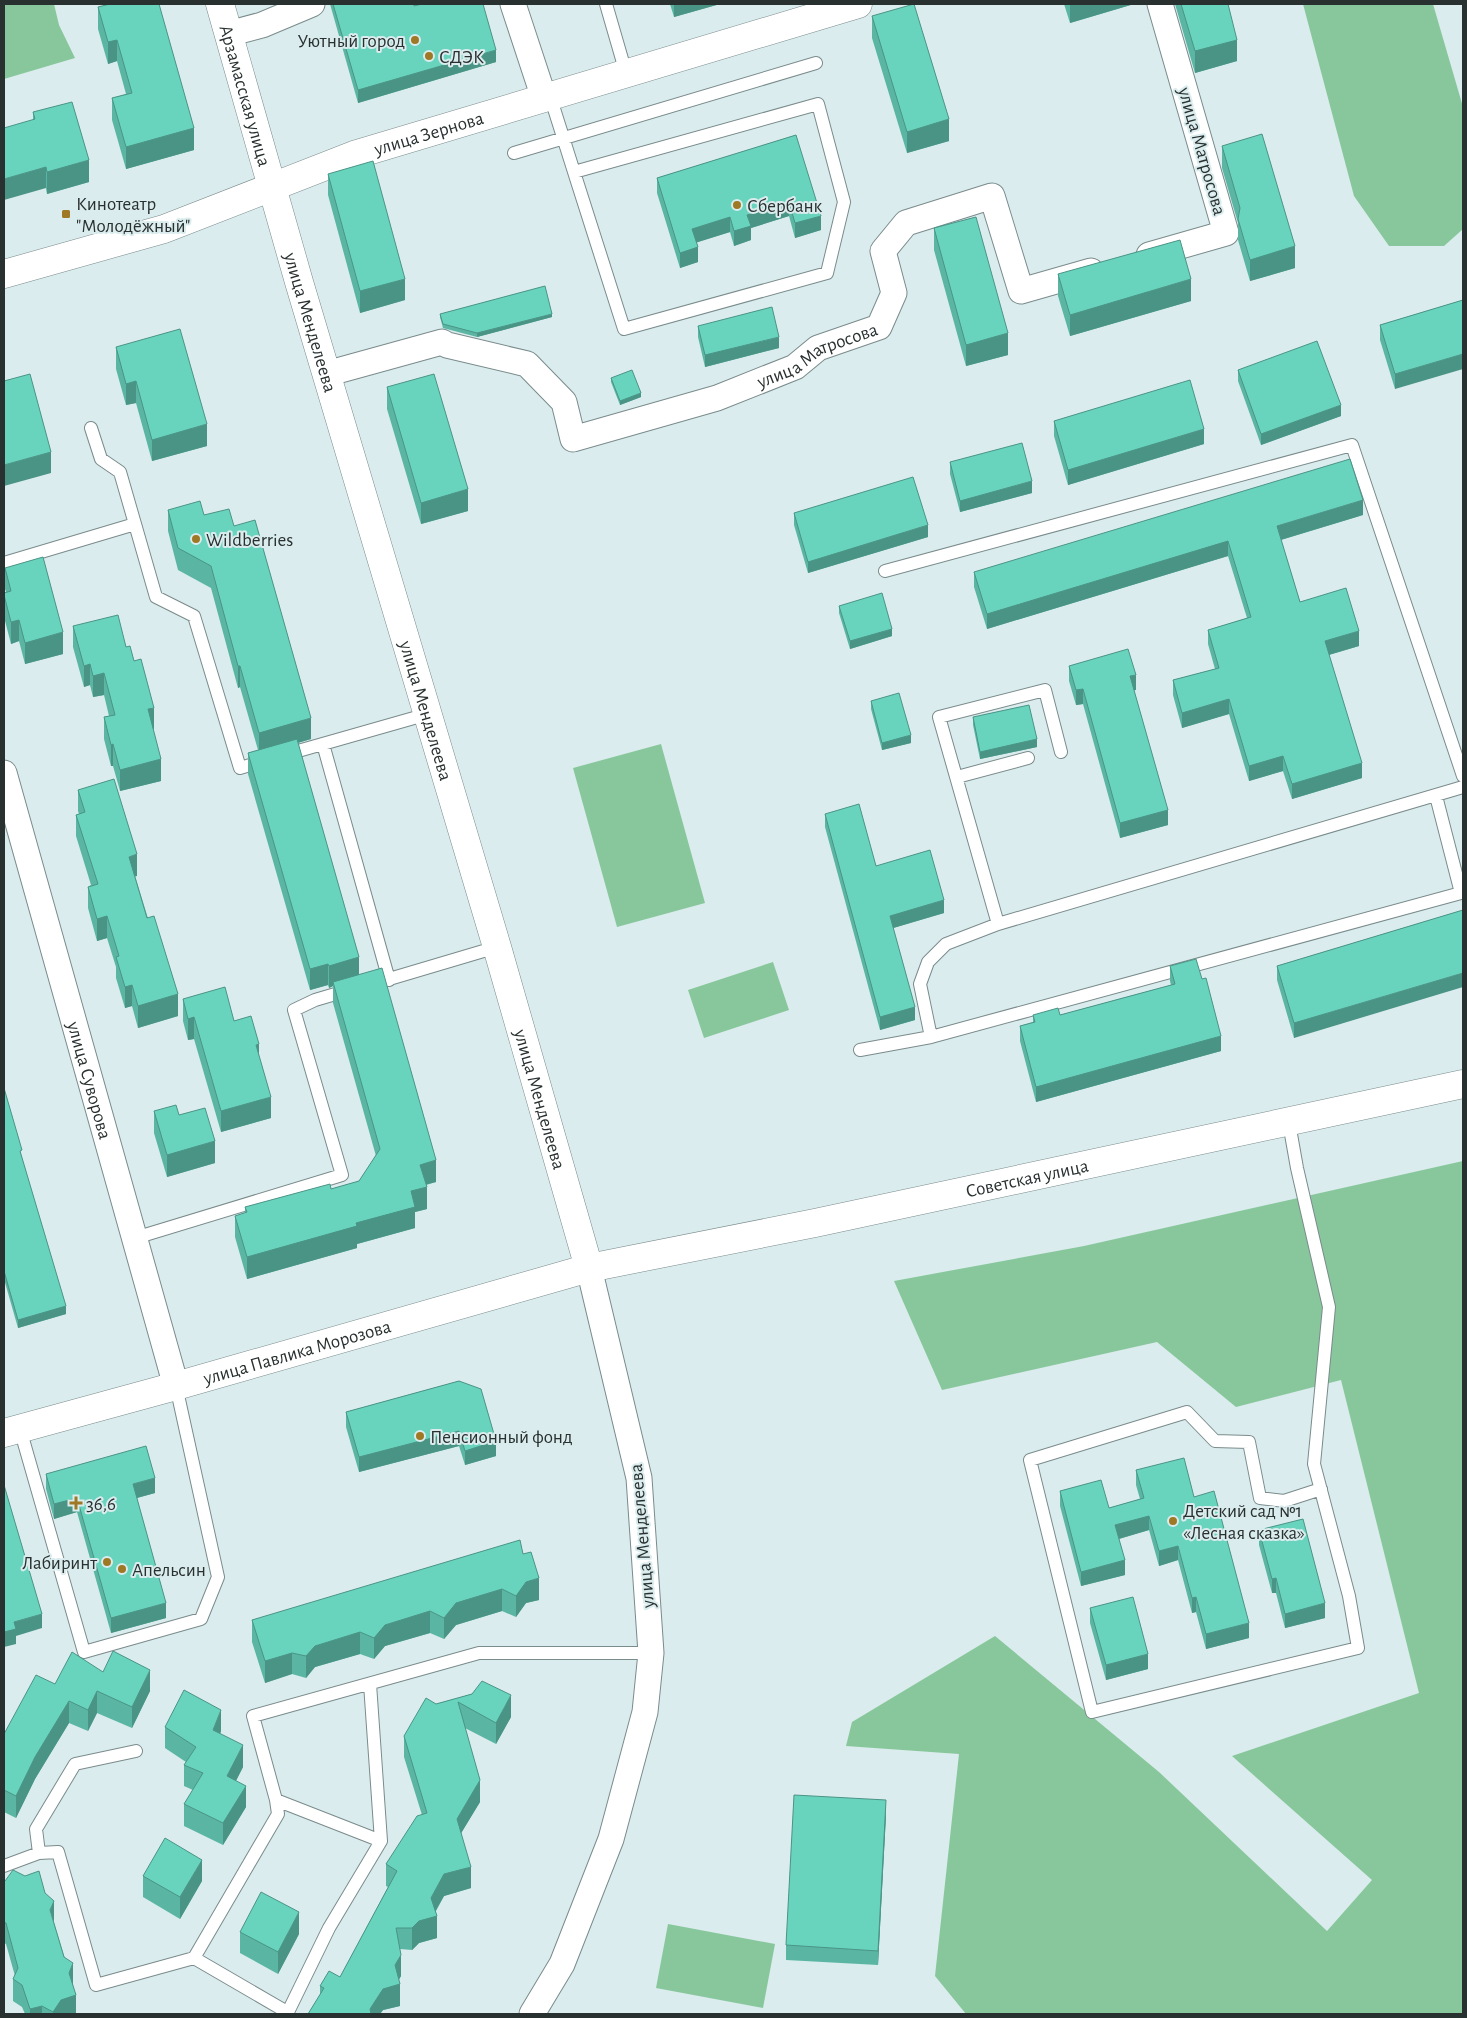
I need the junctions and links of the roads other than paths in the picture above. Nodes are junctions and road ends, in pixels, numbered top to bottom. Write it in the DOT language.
graph roads {
  1 [pos="220,4"];
  2 [pos="312,4"];
  3 [pos="513,4"];
  4 [pos="606,4"];
  5 [pos="858,4"];
  6 [pos="1160,4"];
  7 [pos="228,34"];
  8 [pos="816,64"];
  9 [pos="626,73"];
  10 [pos="547,97"];
  11 [pos="563,138"];
  12 [pos="514,153"];
  13 [pos="574,172"];
  14 [pos="272,187"];
  15 [pos="4,274"];
  16 [pos="326,374"];
  17 [pos="91,428"];
  18 [pos="135,524"];
  19 [pos="4,562"];
  20 [pos="885,572"];
  21 [pos="428,714"];
  22 [pos="323,744"];
  23 [pos="1061,752"];
  24 [pos="1028,758"];
  25 [pos="4,773"];
  26 [pos="1463,776"];
  27 [pos="956,777"];
  28 [pos="1463,787"];
  29 [pos="1436,796"];
  30 [pos="998,924"];
  31 [pos="497,947"];
  32 [pos="389,980"];
  33 [pos="931,1037"];
  34 [pos="860,1050"];
  35 [pos="1463,1084"];
  36 [pos="1289,1123"];
  37 [pos="135,1238"];
  38 [pos="590,1268"];
  39 [pos="176,1386"];
  40 [pos="12,1431"];
  41 [pos="1321,1489"];
  42 [pos="651,1653"];
  43 [pos="370,1684"];
  44 [pos="136,1751"];
  45 [pos="276,1800"];
  46 [pos="381,1841"];
  47 [pos="39,1853"];
  48 [pos="4,1866"];
  49 [pos="194,1958"];
  50 [pos="287,2013"];
  51 [pos="532,2014"];
  1 -- 7 [label="street, Арзамасская улица"];
  2 -- 7 [label="street"];
  3 -- 10 [label="street"];
  4 -- 9 [label="lane"];
  5 -- 9 [label="street, улица Зернова"];
  6 -- 16 [label="street, улица Матросова"];
  7 -- 14 [label="street, Арзамасская улица"];
  8 -- 11 [label="lane"];
  9 -- 10 [label="street, улица Зернова"];
  10 -- 11 [label="lane"];
  10 -- 14 [label="street, улица Зернова"];
  11 -- 12 [label="lane"];
  11 -- 13 [label="lane"];
  13 -- 13 [label="lane"];
  14 -- 15 [label="street, улица Зернова"];
  14 -- 16 [label="street, улица Менделеева"];
  16 -- 21 [label="street, улица Менделеева"];
  17 -- 18 [label="lane"];
  18 -- 19 [label="lane"];
  18 -- 22 [label="lane"];
  20 -- 26 [label="lane"];
  21 -- 22 [label="lane"];
  21 -- 31 [label="street, улица Менделеева"];
  22 -- 32 [label="lane"];
  23 -- 27 [label="lane"];
  24 -- 27 [label="lane"];
  25 -- 37 [label="street, улица Суворова"];
  27 -- 30 [label="lane"];
  28 -- 29 [label="lane"];
  29 -- 30 [label="lane"];
  29 -- 33 [label="lane"];
  30 -- 33 [label="lane"];
  31 -- 32 [label="lane"];
  31 -- 38 [label="street, улица Менделеева"];
  32 -- 37 [label="lane"];
  33 -- 34 [label="lane"];
  35 -- 36 [label="street, Советская улица"];
  36 -- 38 [label="street, Советская улица"];
  36 -- 41 [label="lane"];
  37 -- 39 [label="street, улица Суворова"];
  38 -- 39 [label="street, улица Павлика Морозова"];
  38 -- 42 [label="street, улица Менделеева"];
  39 -- 40 [label="street, улица Павлика Морозова"];
  39 -- 40 [label="lane"];
  41 -- 41 [label="lane"];
  42 -- 43 [label="lane"];
  42 -- 51 [label="street, улица Менделеева"];
  43 -- 45 [label="lane"];
  43 -- 46 [label="lane"];
  44 -- 47 [label="lane"];
  45 -- 46 [label="lane"];
  45 -- 49 [label="lane"];
  46 -- 50 [label="lane"];
  47 -- 48 [label="lane"];
  47 -- 49 [label="lane"];
  49 -- 50 [label="lane"];
}
